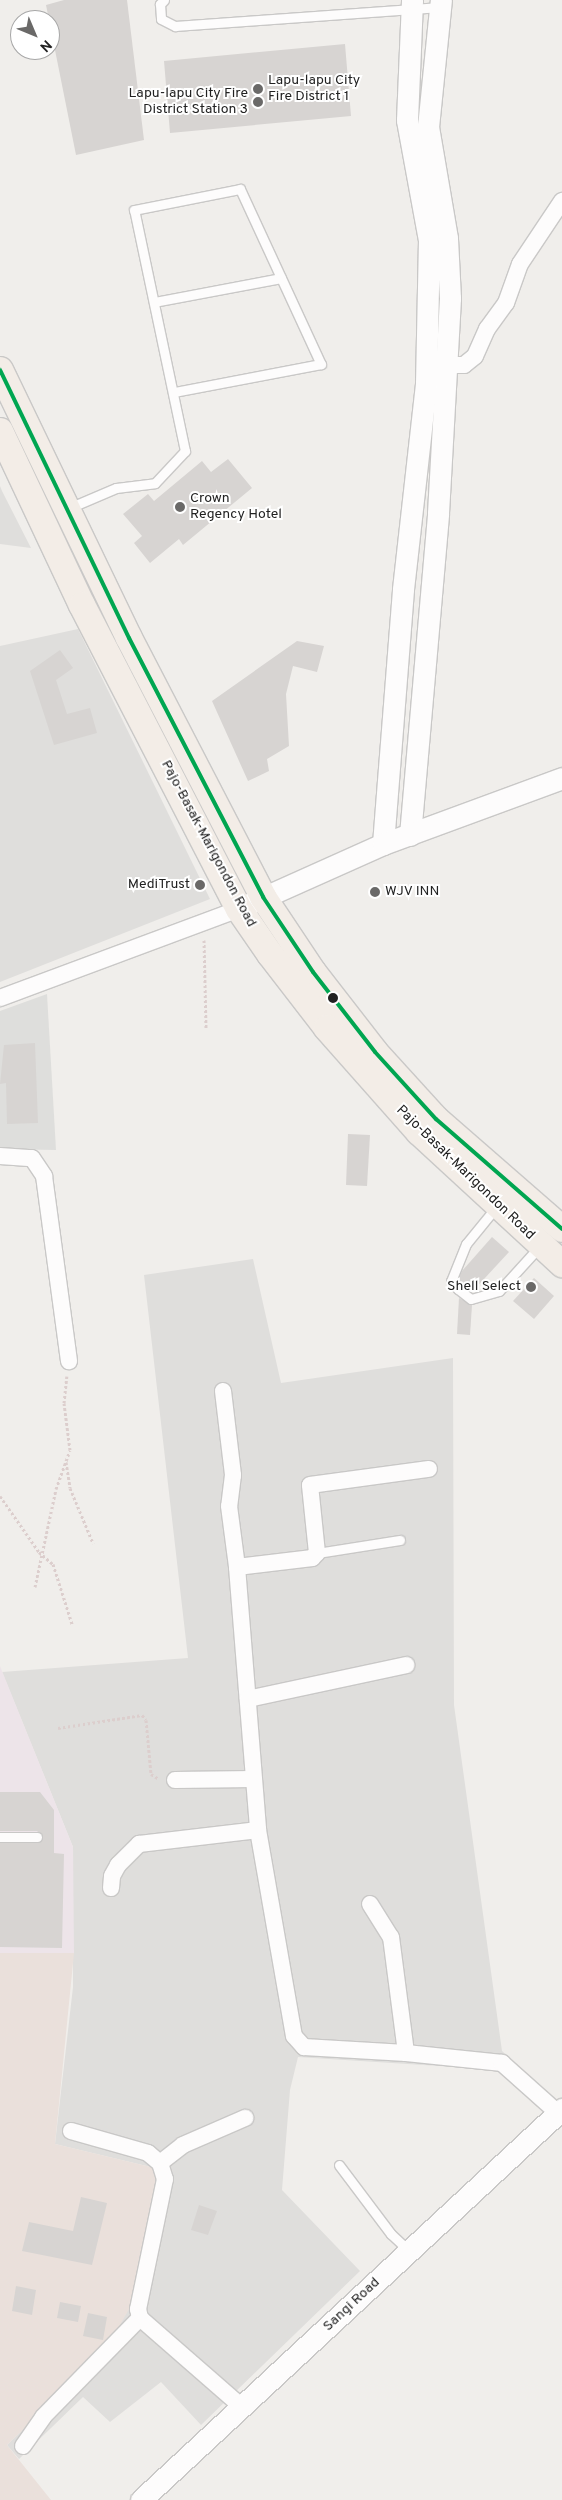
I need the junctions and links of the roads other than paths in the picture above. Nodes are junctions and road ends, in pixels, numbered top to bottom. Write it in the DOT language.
graph roads {
  1 [pos="164,0"];
  2 [pos="440,4"];
  3 [pos="412,5"];
  4 [pos="562,200"];
  5 [pos="282,278"];
  6 [pos="154,302"];
  7 [pos="446,365"];
  8 [pos="0,370"];
  9 [pos="174,392"];
  10 [pos="0,431"];
  11 [pos="66,509"];
  12 [pos="404,589"];
  13 [pos="432,592"];
  14 [pos="562,778"];
  15 [pos="410,835"];
  16 [pos="383,844"];
  17 [pos="262,897"];
  18 [pos="239,908"];
  19 [pos="0,998"];
  20 [pos="0,1156"];
  21 [pos="497,1206"];
  22 [pos="562,1229"];
  23 [pos="540,1246"];
  24 [pos="562,1264"];
  25 [pos="69,1361"];
  26 [pos="223,1391"];
  27 [pos="429,1469"];
  28 [pos="400,1540"];
  29 [pos="317,1553"];
  30 [pos="238,1567"];
  31 [pos="406,1665"];
  32 [pos="248,1698"];
  33 [pos="253,1779"];
  34 [pos="175,1780"];
  35 [pos="258,1830"];
  36 [pos="36,1836"];
  37 [pos="0,1837"];
  38 [pos="111,1888"];
  39 [pos="370,1904"];
  40 [pos="406,2053"];
  41 [pos="560,2111"];
  42 [pos="246,2118"];
  43 [pos="70,2130"];
  44 [pos="160,2163"];
  45 [pos="339,2165"];
  46 [pos="410,2252"];
  47 [pos="140,2318"];
  48 [pos="242,2407"];
  49 [pos="23,2446"];
  50 [pos="160,2493"];
  51 [pos="140,2500"];
  1 -- 3 [label="lane"];
  2 -- 3 [label="lane"];
  2 -- 7 [label="street"];
  3 -- 12 [label="street"];
  4 -- 7 [label="street"];
  5 -- 6 [label="lane"];
  5 -- 6 [label="lane"];
  5 -- 9 [label="lane"];
  6 -- 9 [label="lane"];
  7 -- 13 [label="street"];
  8 -- 11 [label="main road, Pajo-Basak-Marigondon Road"];
  9 -- 11 [label="lane"];
  10 -- 18 [label="main road, Pajo-Basak-Marigondon Road"];
  11 -- 17 [label="main road, Pajo-Basak-Marigondon Road"];
  12 -- 13 [label="street"];
  12 -- 16 [label="street"];
  13 -- 15 [label="street"];
  14 -- 15 [label="street"];
  15 -- 16 [label="street"];
  16 -- 17 [label="street"];
  17 -- 18 [label="street"];
  17 -- 22 [label="main road, Pajo-Basak-Marigondon Road"];
  18 -- 19 [label="street"];
  18 -- 21 [label="main road, Pajo-Basak-Marigondon Road"];
  20 -- 25 [label="street"];
  21 -- 23 [label="main road, Pajo-Basak-Marigondon Road"];
  21 -- 23 [label="lane"];
  23 -- 24 [label="main road, Pajo-Basak-Marigondon Road"];
  26 -- 30 [label="street"];
  27 -- 29 [label="street"];
  28 -- 29 [label="lane"];
  29 -- 30 [label="street"];
  30 -- 32 [label="street"];
  31 -- 32 [label="street"];
  32 -- 33 [label="street"];
  33 -- 34 [label="street"];
  33 -- 35 [label="street"];
  35 -- 38 [label="street"];
  35 -- 40 [label="street"];
  36 -- 37 [label="lane"];
  39 -- 40 [label="street"];
  40 -- 41 [label="street"];
  41 -- 46 [label="street, Sangi Road"];
  42 -- 44 [label="street"];
  43 -- 44 [label="street"];
  44 -- 47 [label="street"];
  45 -- 46 [label="lane"];
  46 -- 48 [label="street, Sangi Road"];
  47 -- 48 [label="street"];
  47 -- 49 [label="street"];
  48 -- 50 [label="street, Sangi Road"];
  50 -- 51 [label="street, Sangi Road"];
}
